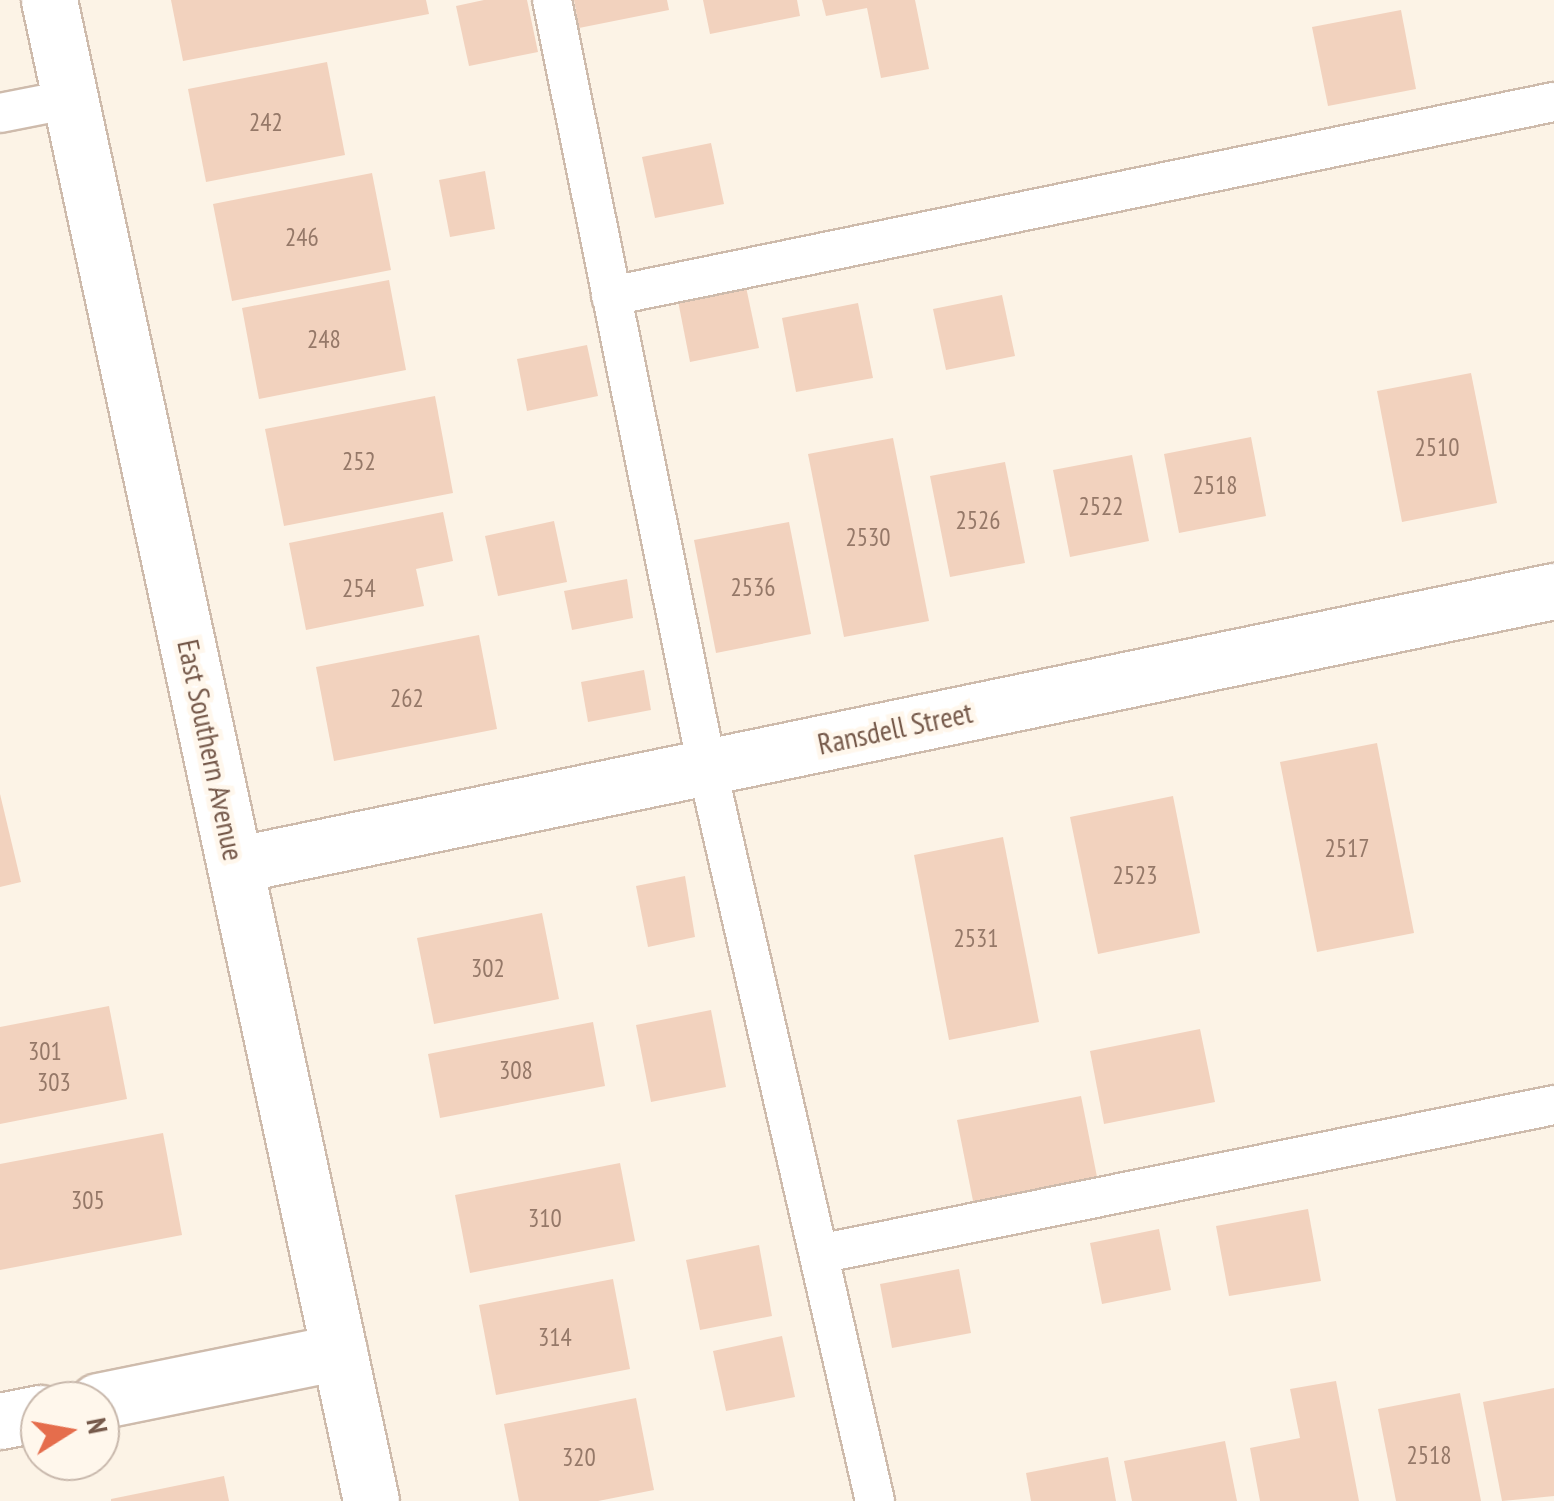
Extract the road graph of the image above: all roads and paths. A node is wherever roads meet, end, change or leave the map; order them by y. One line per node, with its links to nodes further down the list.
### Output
1 (49, 0): 3 (street, East Southern Avenue)
2 (552, 0): 6 (lane)
3 (71, 100): 5 (lane); 9 (street, East Southern Avenue)
4 (1554, 102): 6 (lane)
5 (0, 112)
6 (610, 296): 8 (lane)
7 (1554, 591): 8 (street, Ransdell Street)
8 (706, 767): 9 (street, Ransdell Street); 11 (lane)
9 (235, 866): 12 (street, East Southern Avenue)
10 (1554, 1105): 11 (lane)
11 (819, 1254): 15 (lane)
12 (339, 1352): 13 (street); 14 (street, East Southern Avenue)
13 (120, 1397)
14 (371, 1501)
15 (875, 1501)

